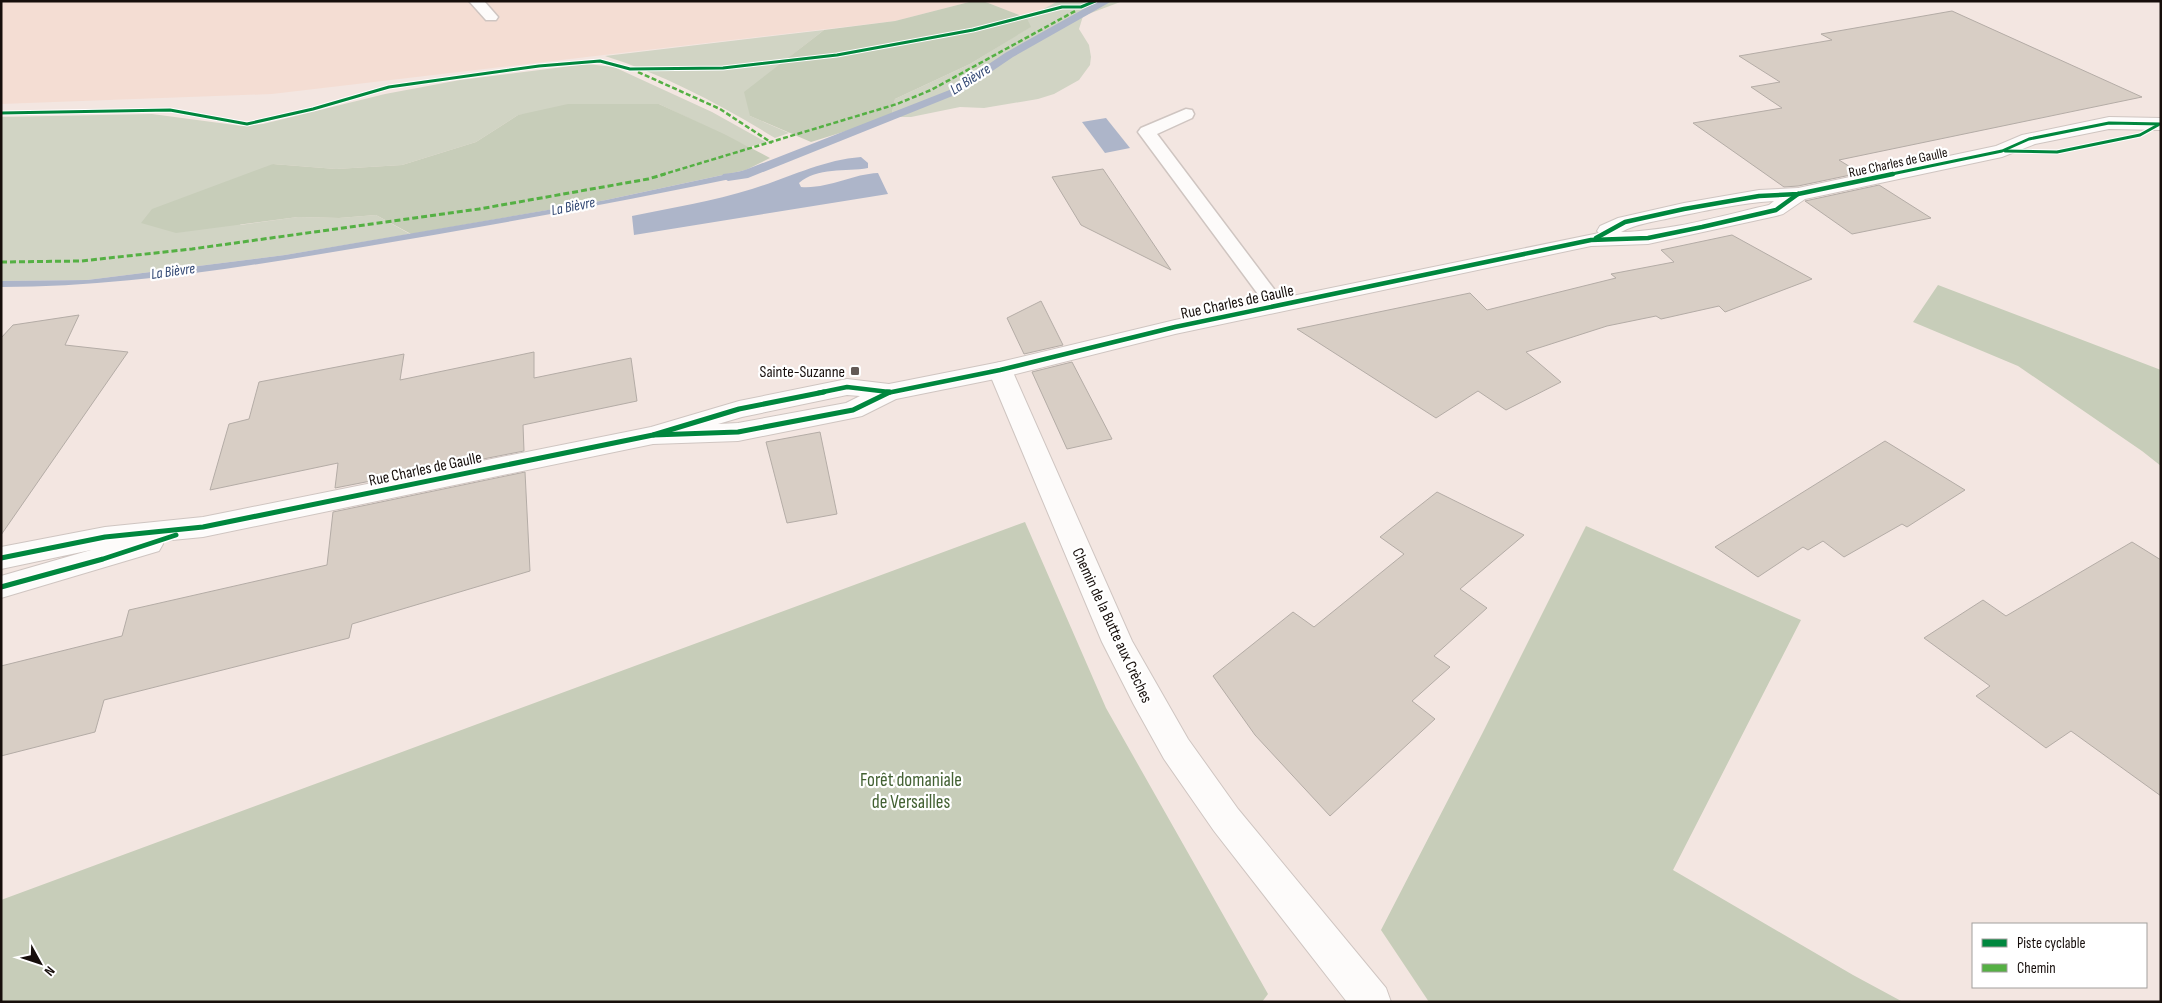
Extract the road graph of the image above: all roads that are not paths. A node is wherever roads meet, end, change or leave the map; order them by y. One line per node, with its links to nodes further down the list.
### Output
1 (476, 1): 2 (lane)
2 (491, 17)
3 (1186, 114): 5 (lane)
4 (2161, 124): 5 (main road, Rue Charles de Gaulle)
5 (1276, 305): 6 (main road, Rue Charles de Gaulle)
6 (1000, 370): 7 (main road, Rue Charles de Gaulle); 10 (main road, Chemin de la Butte aux Crèches)
7 (203, 527): 8 (main road, Rue Charles de Gaulle); 9 (main road, Rue Charles de Gaulle)
8 (1, 558)
9 (1, 587)
10 (1372, 1002)

